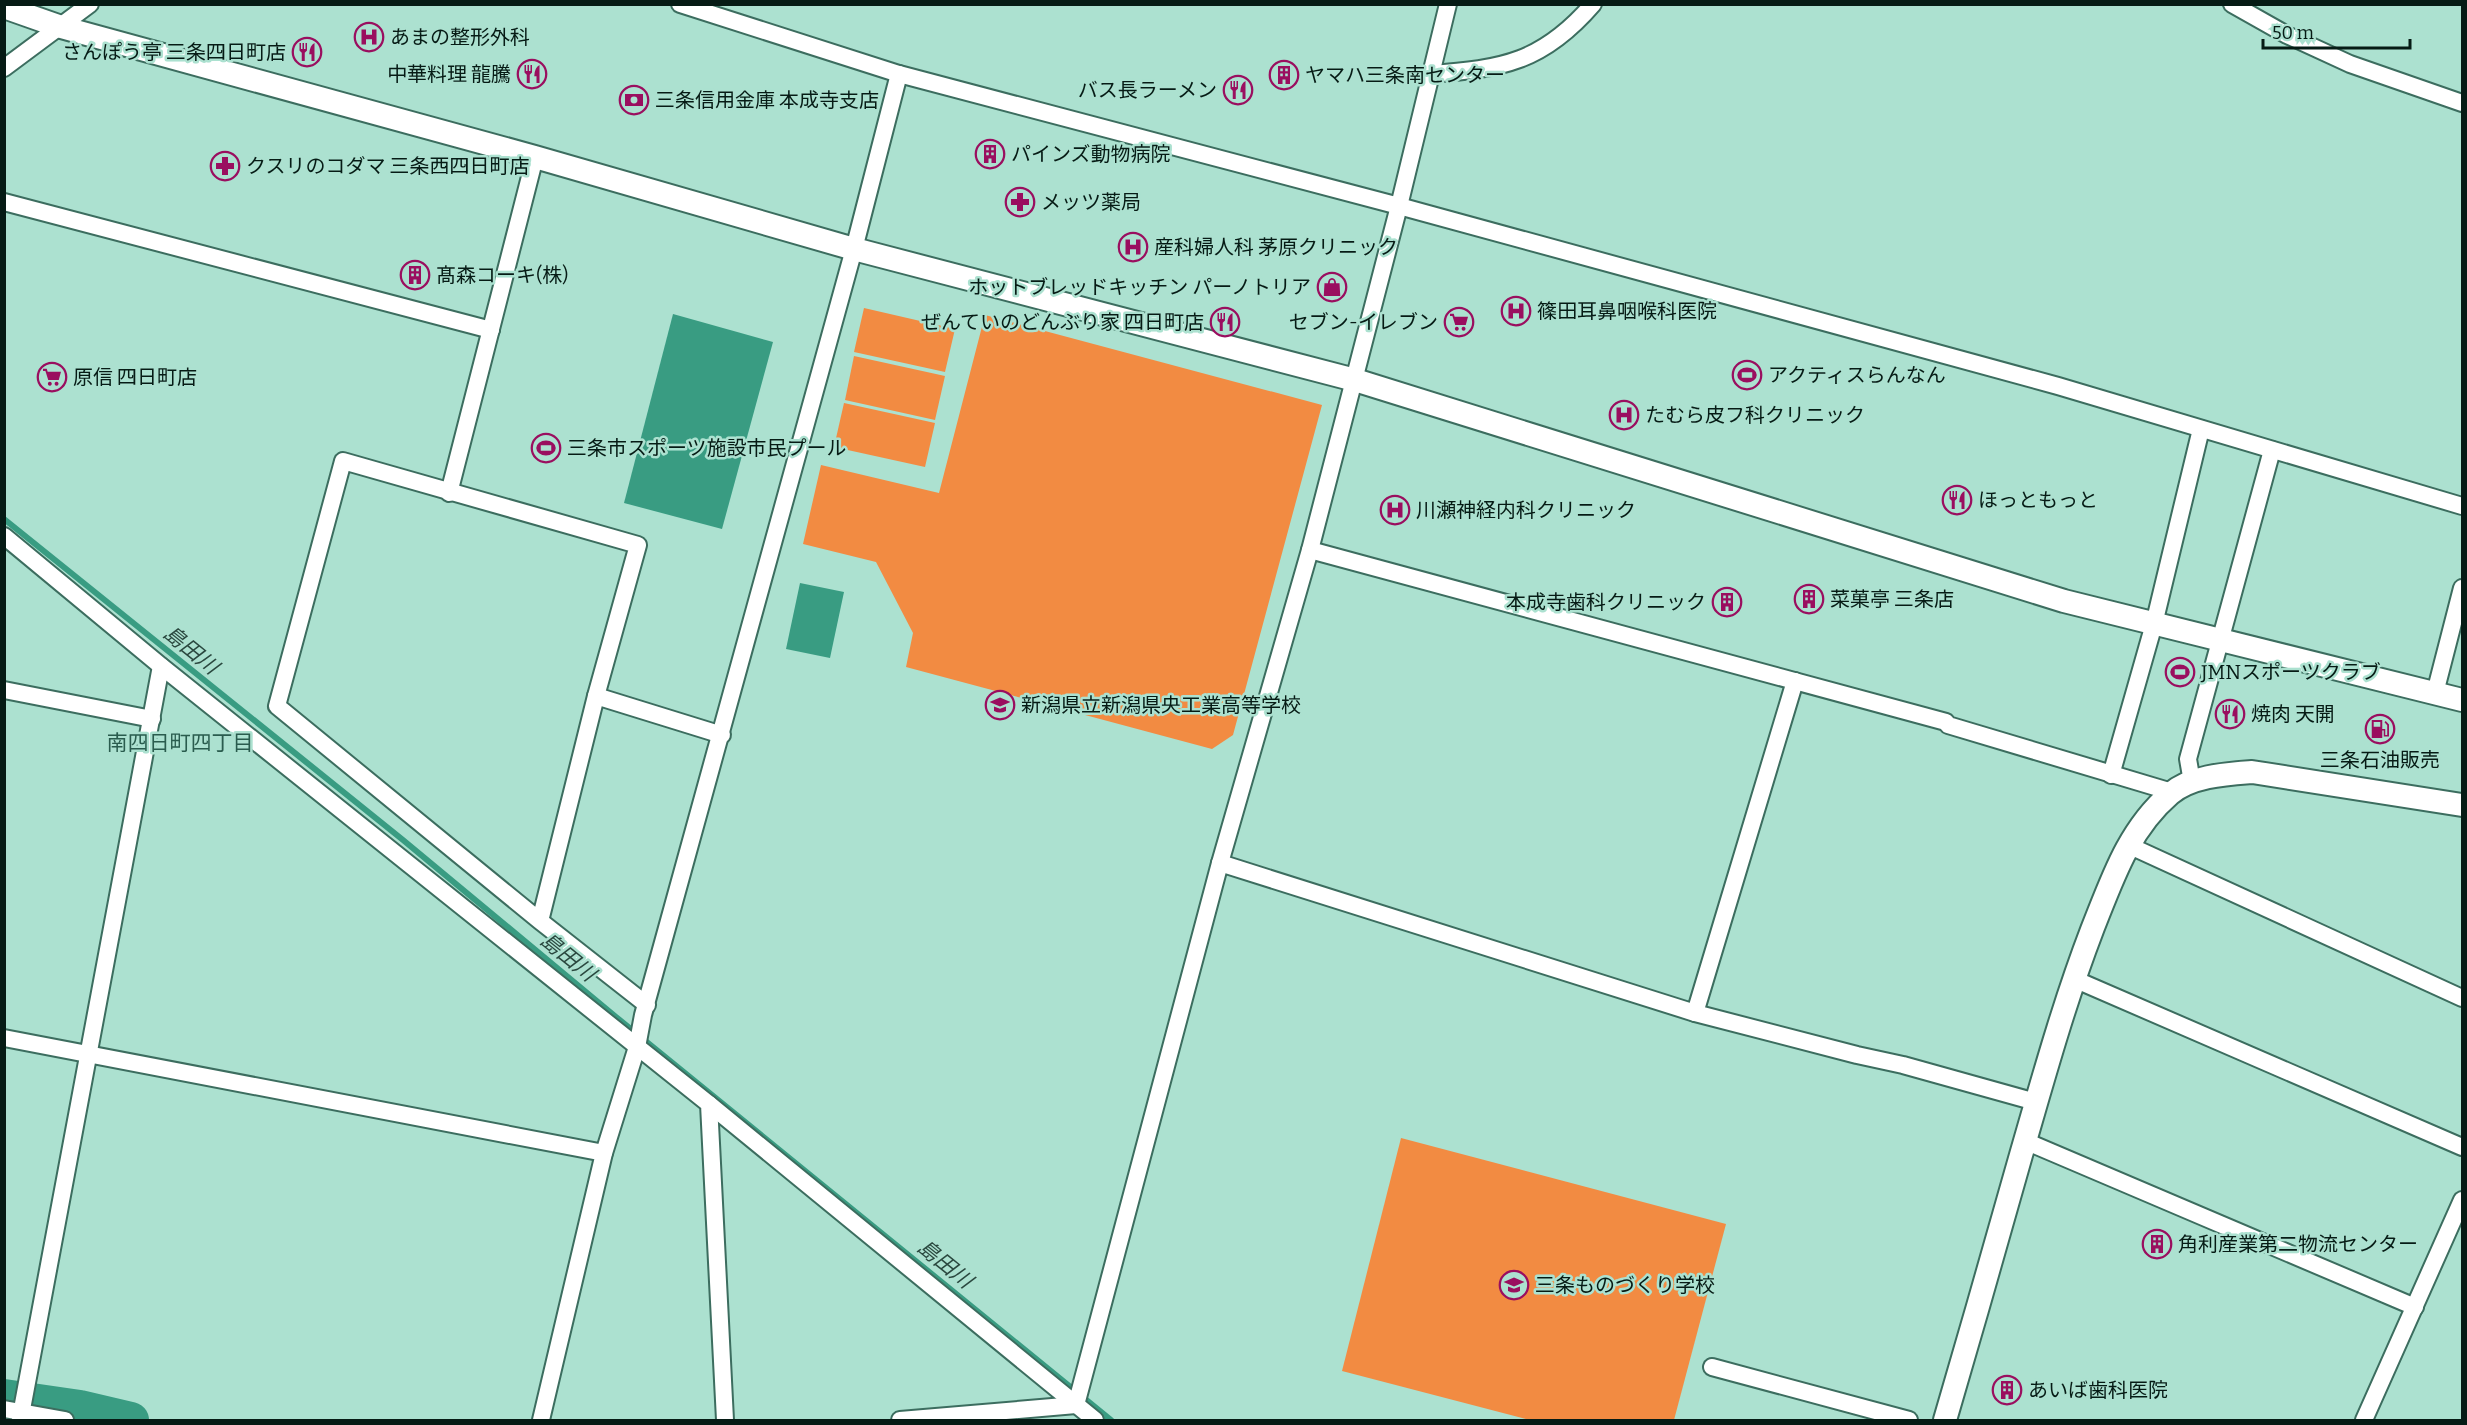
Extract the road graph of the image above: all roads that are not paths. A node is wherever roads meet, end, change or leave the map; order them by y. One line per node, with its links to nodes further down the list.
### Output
1 (90, 4): 7 (street)
2 (680, 4): 9 (street)
3 (1448, 4): 10 (street)
4 (1593, 4): 10 (street)
5 (2232, 4): 11 (street)
6 (4, 7): 7 (street)
7 (61, 27): 8 (street); 12 (street)
8 (4, 68)
9 (899, 74): 14 (street); 15 (street)
10 (1429, 74): 14 (street)
11 (2463, 103)
12 (535, 158): 15 (street); 16 (street)
13 (4, 202): 16 (street)
14 (1399, 206): 17 (street); 18 (street)
15 (855, 249): 17 (street); 34 (street)
16 (491, 330): 20 (street)
17 (1355, 380): 23 (street); 25 (street)
18 (2201, 429): 19 (street); 25 (street)
19 (2272, 450): 21 (street); 26 (street)
20 (449, 493): 31 (street); 40 (street)
21 (2463, 506)
22 (4, 537): 27 (street)
23 (1310, 550): 28 (street); 39 (street)
24 (2463, 588): 30 (street)
25 (2154, 624): 26 (street); 35 (street)
26 (2220, 640): 30 (street); 36 (street)
27 (160, 666): 33 (street); 46 (street)
28 (1796, 681): 35 (street); 44 (street)
29 (4, 690): 33 (street)
30 (2435, 693): 32 (street)
31 (596, 696): 34 (street); 40 (street)
32 (2463, 700)
33 (152, 719): 47 (street)
34 (722, 735): 43 (street)
35 (2111, 775): 36 (street)
36 (2182, 787): 37 (street); 38 (street)
37 (2463, 805)
38 (2128, 845): 41 (street); 42 (street)
39 (1220, 863): 44 (street); 56 (street)
40 (540, 921): 43 (street)
41 (2073, 979): 48 (street); 51 (street)
42 (2463, 998)
43 (647, 1005): 46 (street)
44 (1695, 1014): 48 (street)
45 (4, 1038): 47 (street)
46 (637, 1047): 49 (street); 52 (street)
47 (89, 1054): 52 (street); 58 (street)
48 (2036, 1102): 50 (street)
49 (709, 1104): 56 (street); 61 (street)
50 (2025, 1141): 54 (street); 65 (street)
51 (2463, 1147)
52 (604, 1153): 60 (street)
53 (2463, 1200): 54 (street)
54 (2415, 1307): 66 (street)
55 (1712, 1367): 64 (street)
56 (1076, 1405): 62 (street); 63 (street)
57 (4, 1409): 58 (street)
58 (21, 1416): 59 (street)
59 (65, 1420)
60 (541, 1420)
61 (725, 1420)
62 (900, 1420)
63 (1095, 1420)
64 (1909, 1420)
65 (1945, 1420)
66 (2364, 1420)

